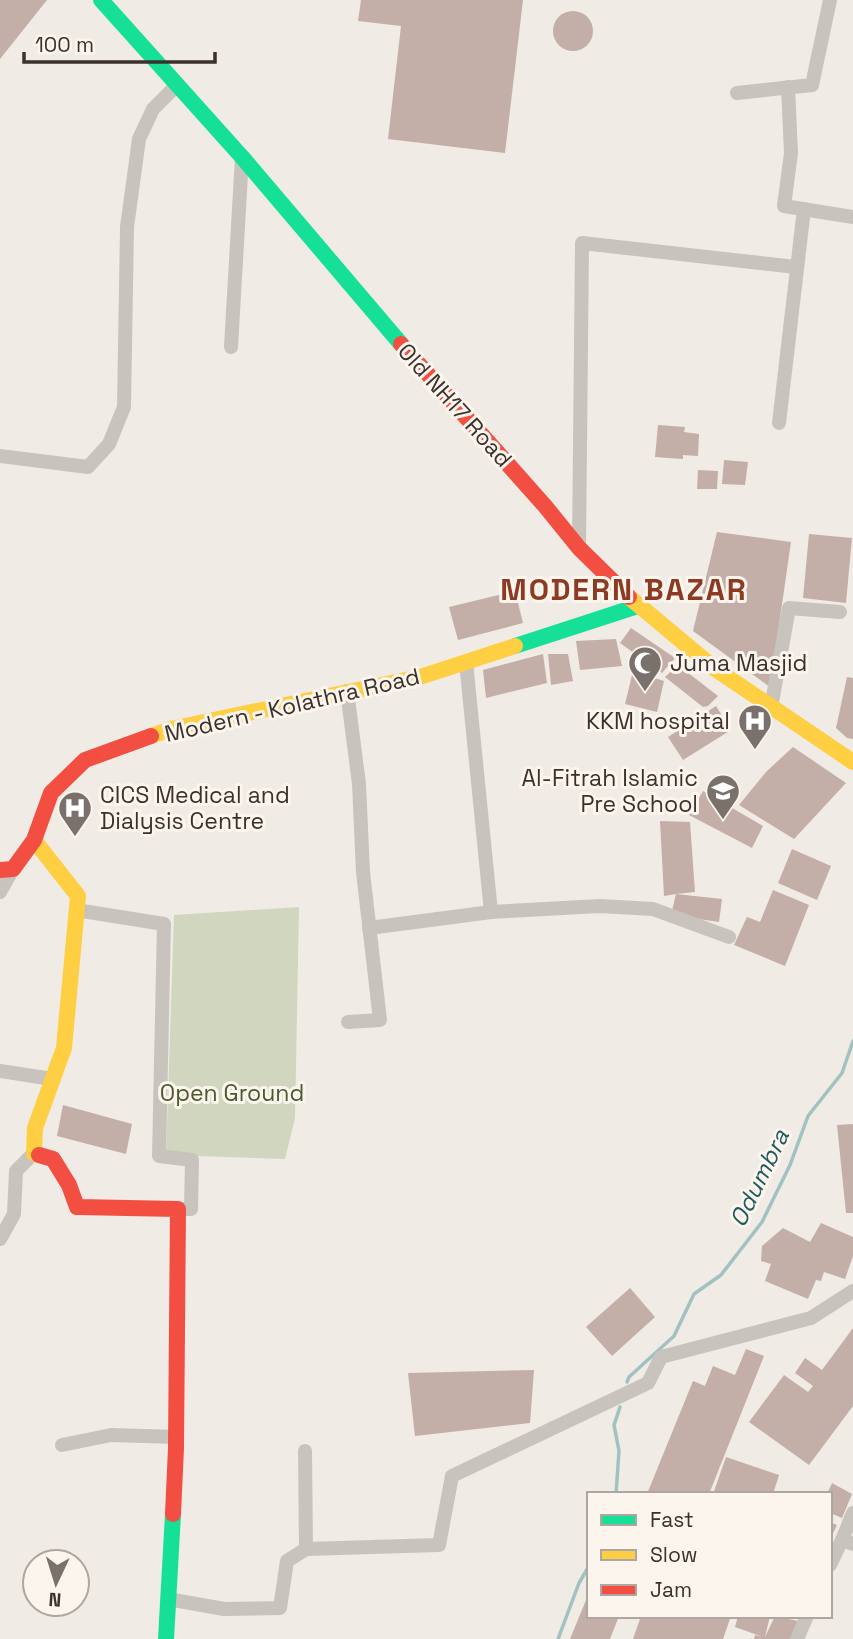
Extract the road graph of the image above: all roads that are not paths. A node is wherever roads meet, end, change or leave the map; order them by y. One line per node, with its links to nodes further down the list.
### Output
1 (101, 0): 3 (main road, Old NH17 Road)
2 (830, 0): 4 (street)
3 (177, 85): 6 (main road, Old NH17 Road); 12 (street)
4 (788, 88): 5 (street); 7 (street)
5 (737, 93)
6 (242, 157): 10 (street); 13 (main road, Old NH17 Road)
7 (804, 209): 8 (street); 9 (street)
8 (853, 217)
9 (796, 267): 11 (street); 13 (street)
10 (231, 347)
11 (779, 423)
12 (0, 456)
13 (579, 548): 14 (main road, Old NH17 Road)
14 (638, 606): 16 (main road, Modern - Kolathra Road); 18 (main road, Old NH17 Road)
15 (840, 612): 18 (street)
16 (466, 662): 17 (main road, Modern - Kolathra Road); 24 (street)
17 (347, 691): 20 (main road, Modern - Kolathra Road); 25 (street)
18 (771, 708): 19 (main road, Old NH17 Road)
19 (853, 762)
20 (34, 840): 21 (main road, Modern - Kolathra Road); 23 (main road)
21 (6, 870): 22 (street)
22 (0, 892)
23 (76, 910): 29 (main road); 33 (street)
24 (491, 912): 25 (street); 26 (street)
25 (369, 928): 27 (street)
26 (729, 937)
27 (348, 1022)
28 (0, 1071): 29 (street)
29 (52, 1079): 30 (main road)
30 (34, 1153): 31 (street); 33 (main road)
31 (16, 1171): 32 (street); 34 (street)
32 (0, 1175)
33 (178, 1209): 36 (main road)
34 (0, 1239)
35 (853, 1291): 41 (street)
36 (177, 1437): 37 (street); 43 (main road)
37 (62, 1445)
38 (306, 1451): 41 (street)
39 (853, 1513): 40 (street)
40 (847, 1542): 42 (street)
41 (306, 1549): 43 (street)
42 (832, 1562)
43 (168, 1599): 45 (main road)
44 (806, 1618): 46 (street)
45 (166, 1639)
46 (797, 1639)

